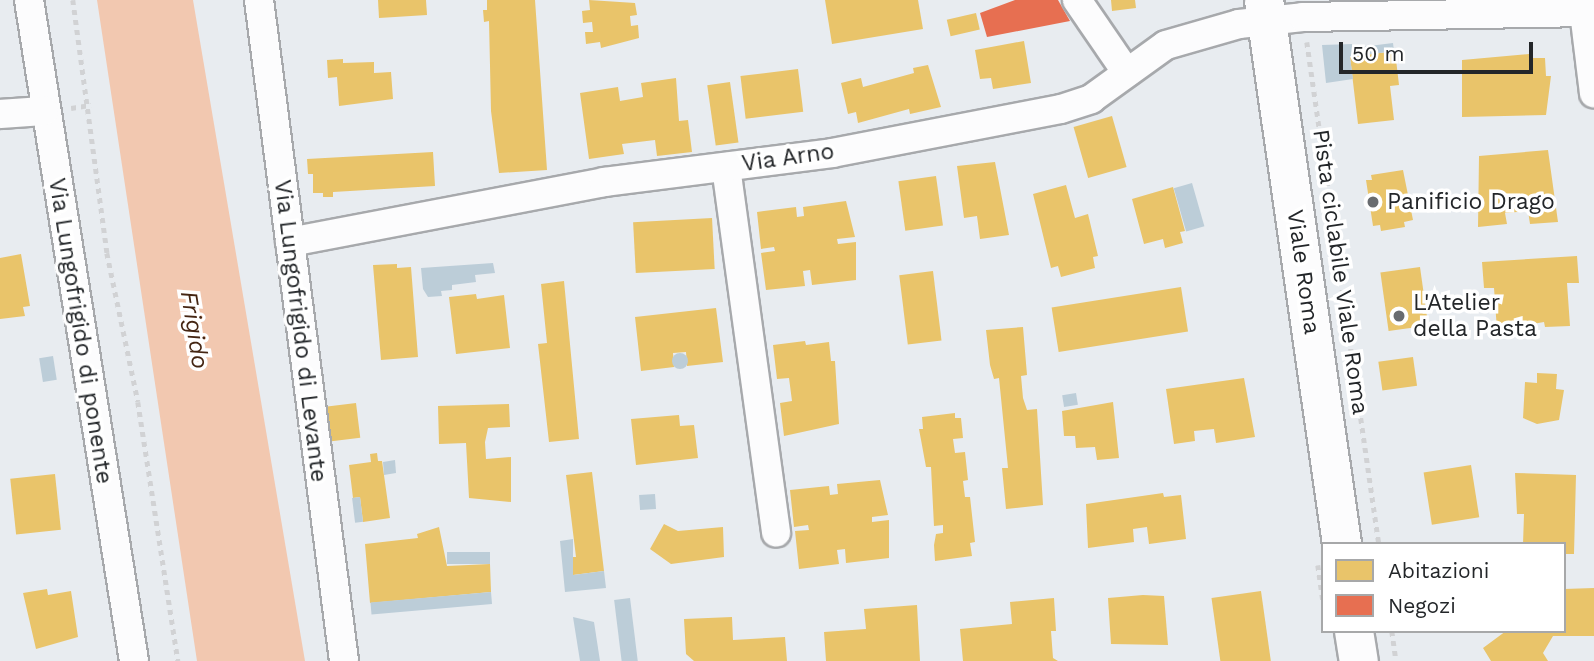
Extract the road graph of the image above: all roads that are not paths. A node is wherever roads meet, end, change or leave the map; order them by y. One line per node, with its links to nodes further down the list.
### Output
1 (29, 0): 8 (street, Via Lungofrigido di ponente)
2 (259, 0): 11 (street, Via Lungofrigido di Levante)
3 (1077, 0): 6 (street)
4 (1278, 12): 5 (street, Via Arno); 6 (street, Via Arno); 13 (main road, Viale Roma)
5 (1589, 12): 7 (street)
6 (1127, 73): 10 (street, Via Arno)
7 (1594, 93)
8 (44, 111): 9 (street); 15 (street, Via Lungofrigido di ponente)
9 (0, 114)
10 (726, 167): 11 (street, Via Arno); 12 (street)
11 (290, 242): 16 (street, Via Lungofrigido di Levante)
12 (776, 533)
13 (1342, 542)
14 (1354, 633): 17 (main road)
15 (134, 661)
16 (344, 661)
17 (1359, 661)

